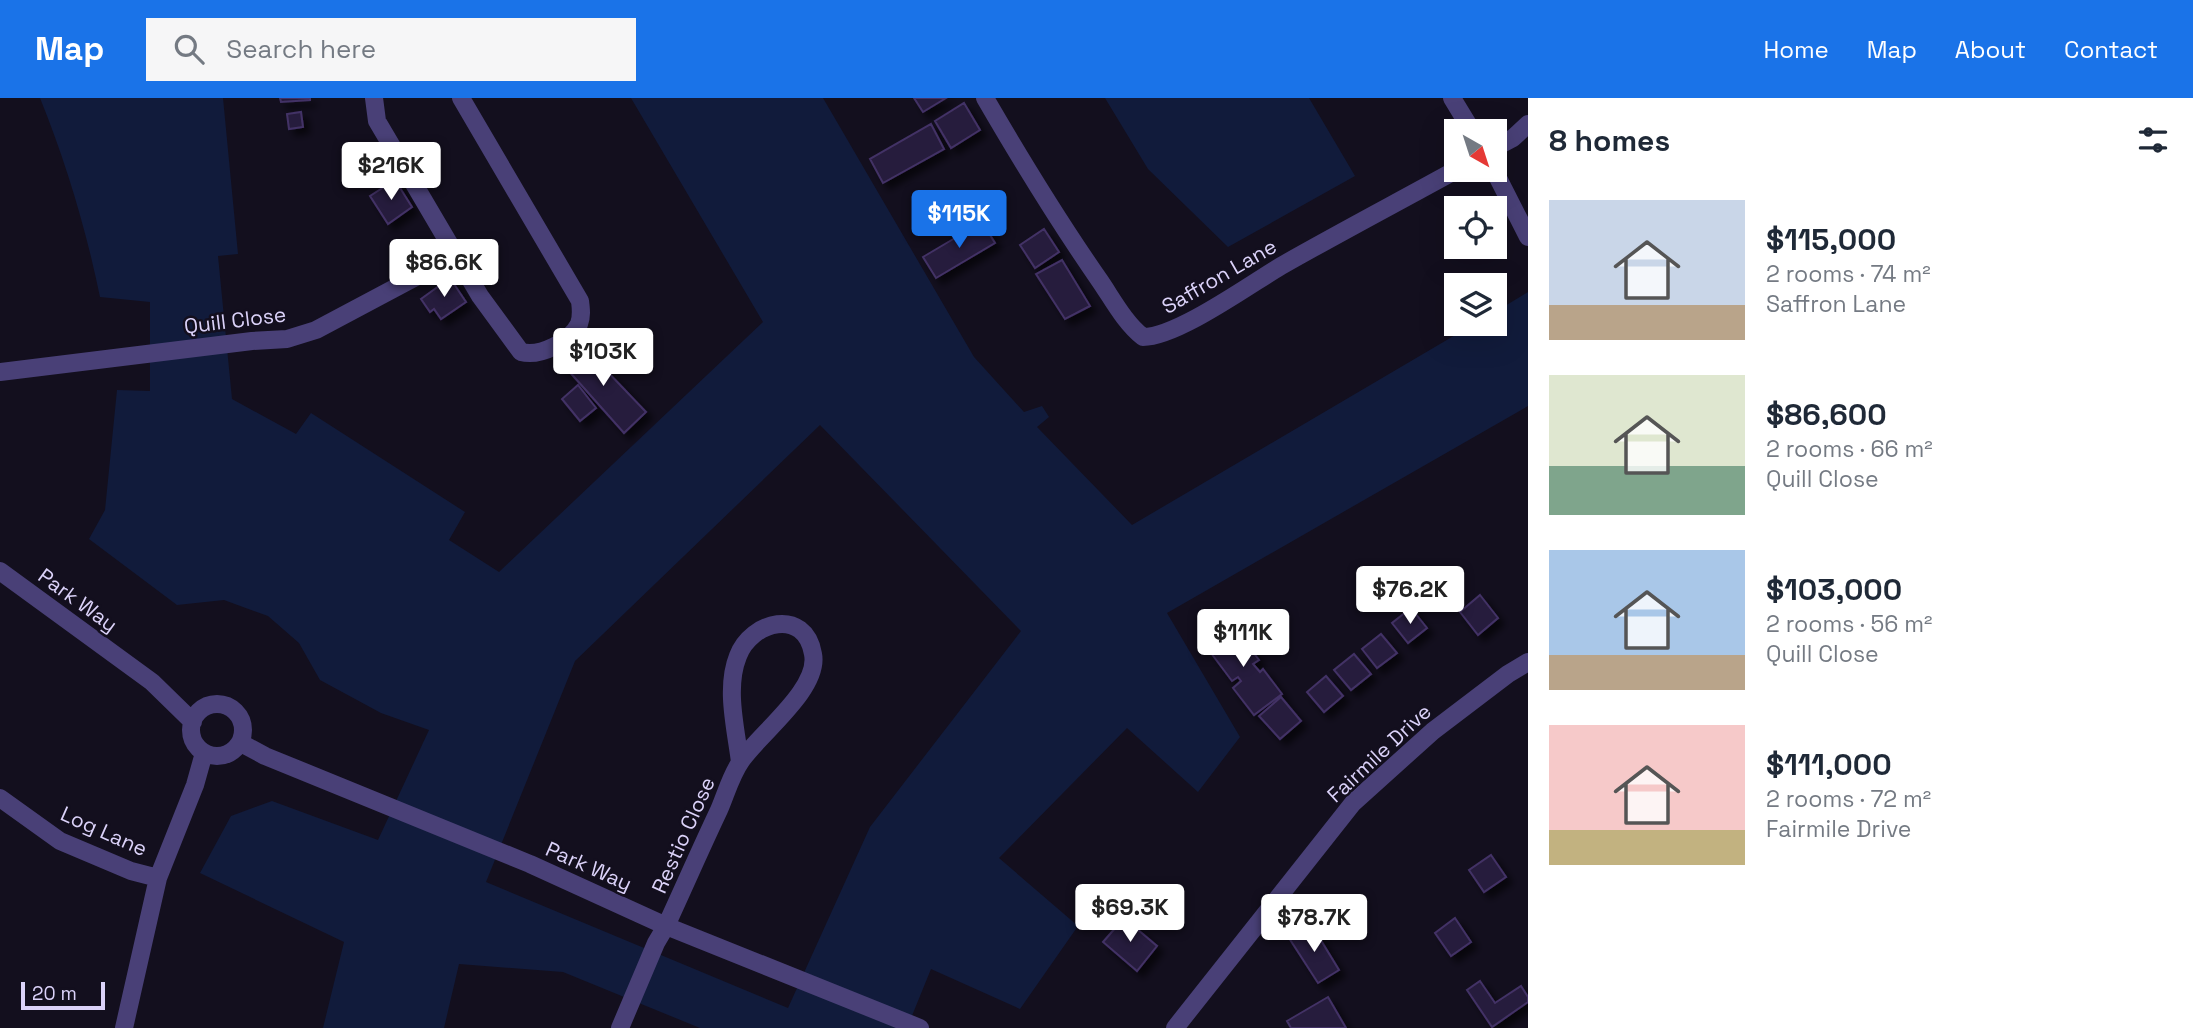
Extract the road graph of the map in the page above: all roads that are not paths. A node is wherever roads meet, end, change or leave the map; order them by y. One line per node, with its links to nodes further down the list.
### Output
1 (374, 98): 11 (street)
2 (461, 98): 11 (street)
3 (985, 98): 8 (street, Saffron Lane)
4 (1452, 98): 5 (street)
5 (1465, 119)
6 (1528, 124): 7 (street)
7 (1507, 141)
8 (1444, 177)
9 (1500, 182): 10 (street)
10 (1528, 237)
11 (457, 255): 12 (street, Quill Close)
12 (0, 372)
13 (0, 572): 15 (street, Park Way)
14 (1528, 662): 25 (street, Fairmile Drive)
15 (193, 722): 16 (street); 17 (street)
16 (241, 743): 17 (street); 21 (street, Park Way)
17 (204, 753): 20 (street)
18 (740, 762): 18 (street, Restio Close); 21 (street, Restio Close)
19 (0, 798): 20 (street, Log Lane)
20 (158, 878): 22 (street)
21 (666, 926): 23 (street, Restio Close); 24 (street, Park Way)
22 (124, 1028)
23 (620, 1028)
24 (920, 1028)
25 (1175, 1028)

